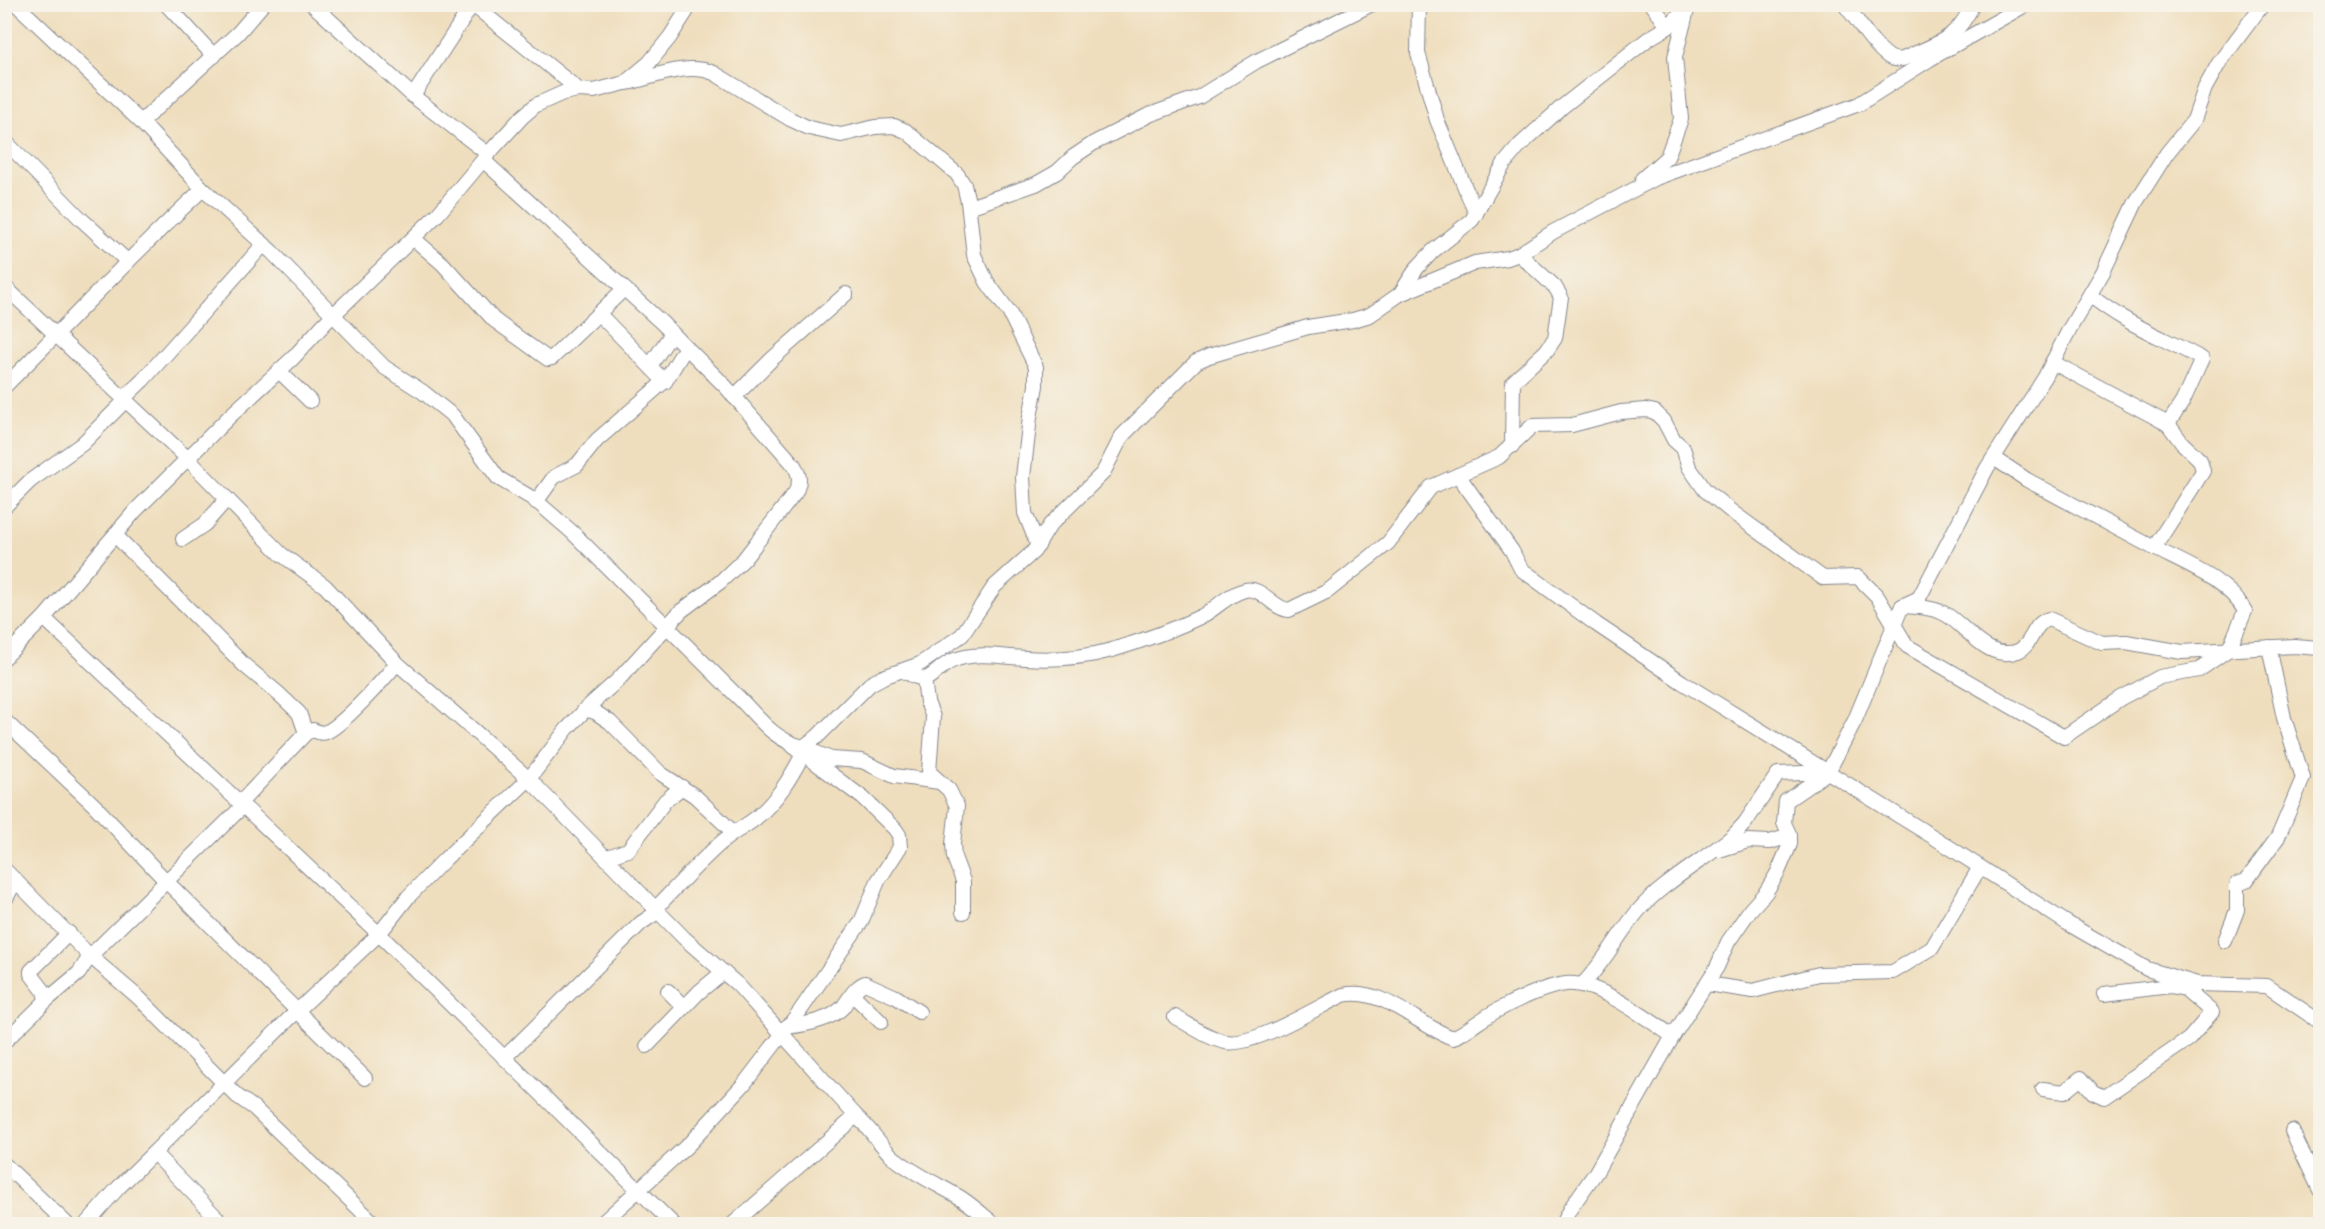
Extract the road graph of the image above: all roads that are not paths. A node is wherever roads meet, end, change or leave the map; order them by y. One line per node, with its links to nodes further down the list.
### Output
1 (15, 4): 20 (street)
2 (166, 4): 16 (street)
3 (263, 4): 16 (street)
4 (312, 4): 19 (street)
5 (691, 4): 17 (street)
6 (1372, 4): 25 (street)
7 (1419, 4): 26 (street)
8 (1652, 4): 15 (street)
9 (1844, 4): 10 (street)
10 (1973, 4)
11 (2027, 4): 24 (street)
12 (2263, 4): 35 (street)
13 (472, 5): 18 (street); 19 (street)
14 (1688, 6): 15 (street); 24 (street)
15 (1668, 27): 26 (street)
16 (214, 56): 20 (street)
17 (625, 83): 18 (street); 25 (street)
18 (579, 90): 22 (street)
19 (413, 96): 22 (street)
20 (141, 122): 23 (street)
21 (4, 140): 30 (street)
22 (485, 157): 27 (street); 32 (street)
23 (203, 189): 28 (street); 30 (street)
24 (1629, 191): 29 (street)
25 (969, 207): 59 (street)
26 (1476, 214): 34 (street)
27 (413, 238): 36 (street); 37 (street)
28 (264, 244): 36 (street); 47 (street)
29 (1519, 254): 34 (street); 50 (street)
30 (127, 261): 39 (street)
31 (4, 286): 39 (street)
32 (624, 289): 37 (street); 38 (street)
33 (846, 294): 46 (street)
34 (1400, 294): 59 (street)
35 (2090, 295): 41 (street); 49 (street)
36 (335, 314): 43 (street); 55 (street)
37 (599, 314): 42 (street)
38 (672, 333): 40 (street); 42 (street)
39 (55, 336): 45 (street); 47 (street)
40 (686, 347): 44 (street); 46 (street)
41 (2052, 362): 49 (street); 51 (street)
42 (650, 366): 44 (street)
43 (279, 371): 48 (street); 52 (street)
44 (664, 382): 55 (street)
45 (4, 387)
46 (734, 397): 64 (street)
47 (124, 400): 52 (street); 56 (street)
48 (310, 401)
49 (2168, 424): 60 (street)
50 (1512, 446): 53 (street); 63 (street)
51 (1994, 458): 60 (street); 61 (street)
52 (188, 459): 54 (street); 57 (street)
53 (1458, 475): 71 (street); 76 (street)
54 (227, 499): 58 (street); 69 (street)
55 (536, 502): 64 (street)
56 (4, 507)
57 (115, 535): 62 (street); 74 (street)
58 (183, 539)
59 (1038, 546): 70 (street)
60 (2154, 548): 67 (street)
61 (1902, 606): 63 (street); 67 (street)
62 (44, 618): 68 (street); 80 (street)
63 (1896, 624): 67 (street); 76 (street)
64 (667, 627): 72 (street); 75 (street)
65 (2317, 646): 66 (street)
66 (2269, 648): 67 (street); 94 (street)
67 (2229, 650)
68 (4, 658)
69 (397, 663): 74 (street); 77 (street)
70 (903, 671): 71 (street); 75 (street)
71 (924, 679): 78 (street)
72 (585, 709): 77 (street); 79 (street)
73 (4, 720): 88 (street)
74 (306, 733): 80 (street)
75 (799, 749): 78 (street); 81 (street); 109 (street)
76 (1828, 772): 82 (street); 83 (street); 85 (street)
77 (529, 779): 84 (street); 93 (street)
78 (940, 782): 91 (street)
79 (682, 787): 81 (street); 84 (street)
80 (242, 805): 88 (street); 93 (street)
81 (733, 832): 90 (street)
82 (1790, 836): 83 (street); 97 (street)
83 (1714, 851): 98 (street)
84 (607, 857): 90 (street)
85 (1980, 867): 97 (street); 108 (street)
86 (4, 869): 87 (street)
87 (16, 880): 89 (street); 92 (street)
88 (166, 881): 95 (street); 104 (street)
89 (4, 902)
90 (657, 909): 96 (street); 113 (street)
91 (963, 912)
92 (69, 933): 95 (street); 102 (street)
93 (379, 934): 104 (street); 113 (street)
94 (2225, 941)
95 (90, 956): 102 (street); 115 (street)
96 (723, 972): 103 (street); 109 (street)
97 (1707, 984): 110 (street)
98 (1582, 985): 106 (street); 110 (street)
99 (668, 991): 103 (street)
100 (852, 994): 105 (street); 107 (street); 109 (street)
101 (2104, 994): 116 (street)
102 (46, 1000): 111 (street)
103 (684, 1007): 112 (street)
104 (297, 1011): 114 (street); 115 (street)
105 (920, 1012)
106 (1175, 1017)
107 (881, 1022)
108 (2320, 1022)
109 (784, 1031): 117 (street); 121 (street)
110 (1673, 1036): 131 (street)
111 (4, 1042)
112 (647, 1046)
113 (504, 1058): 121 (street)
114 (365, 1078)
115 (226, 1083): 119 (street); 126 (street)
116 (2043, 1089)
117 (856, 1116): 129 (street); 130 (street)
118 (2292, 1131): 122 (street)
119 (154, 1153): 124 (street); 125 (street)
120 (4, 1164): 123 (street)
121 (638, 1190): 127 (street); 128 (street)
122 (2320, 1190)
123 (67, 1224)
124 (86, 1224)
125 (223, 1224)
126 (375, 1224)
127 (601, 1224)
128 (673, 1224)
129 (733, 1224)
130 (994, 1224)
131 (1562, 1224)

